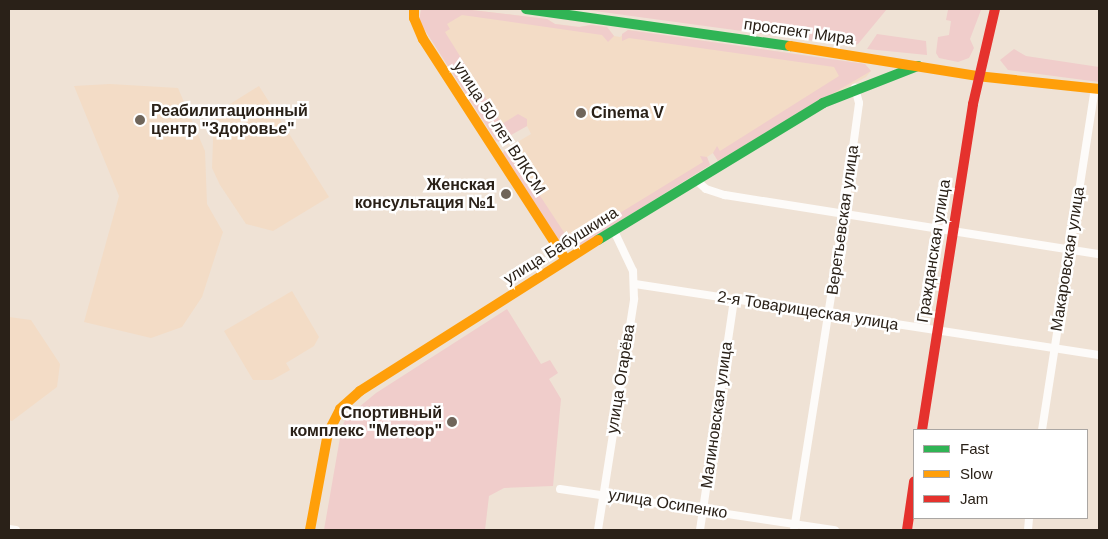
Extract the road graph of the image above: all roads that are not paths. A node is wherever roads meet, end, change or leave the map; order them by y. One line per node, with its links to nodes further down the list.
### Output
1 (414, 9): 16 (street, улица 50 лет ВЛКСМ)
2 (526, 9): 4 (street, проспект Мира)
3 (994, 9): 6 (street, Гражданская улица)
4 (871, 57): 5 (street, проспект Мира); 7 (street)
5 (918, 66): 6 (street, проспект Мира); 7 (street, улица Бабушкина)
6 (978, 76): 9 (street, проспект Мира); 12 (street, Гражданская улица)
7 (868, 83): 8 (street, улица Бабушкина)
8 (855, 88): 10 (street, улица Бабушкина); 11 (street, Веретьевская улица)
9 (1097, 89): 14 (street, Макаровская улица)
10 (696, 180): 11 (street); 13 (street, улица Бабушкина)
11 (844, 213): 12 (street); 19 (street, Веретьевская улица)
12 (952, 230): 14 (street); 20 (street, Гражданская улица)
13 (614, 231): 16 (street, улица Бабушкина); 17 (street, улица Огарёва)
14 (1070, 249): 15 (street); 21 (street, Макаровская улица)
15 (1099, 254)
16 (566, 260): 32 (street, улица Бабушкина)
17 (635, 284): 18 (street, 2-я Товарищеская улица); 27 (street, улица Огарёва)
18 (734, 300): 19 (street, 2-я Товарищеская улица); 28 (street, Малиновская улица)
19 (830, 314): 20 (street, 2-я Товарищеская улица); 29 (street, Веретьевская улица)
20 (937, 331): 21 (street, 2-я Товарищеская улица); 23 (street, Гражданская улица)
21 (1053, 348): 22 (street, 2-я Товарищеская улица); 24 (street, Макаровская улица)
22 (1099, 355)
23 (922, 429)
24 (1042, 429)
25 (560, 489): 27 (street, улица Осипенко)
26 (913, 489): 36 (street)
27 (602, 494): 28 (street, улица Осипенко); 33 (street, улица Огарёва)
28 (703, 510): 29 (street, улица Осипенко); 34 (street, Малиновская улица)
29 (795, 527): 35 (street, улица Осипенко)
30 (9, 529): 31 (street)
31 (16, 530)
32 (310, 530)
33 (598, 530)
34 (700, 530)
35 (835, 530)
36 (907, 530)

